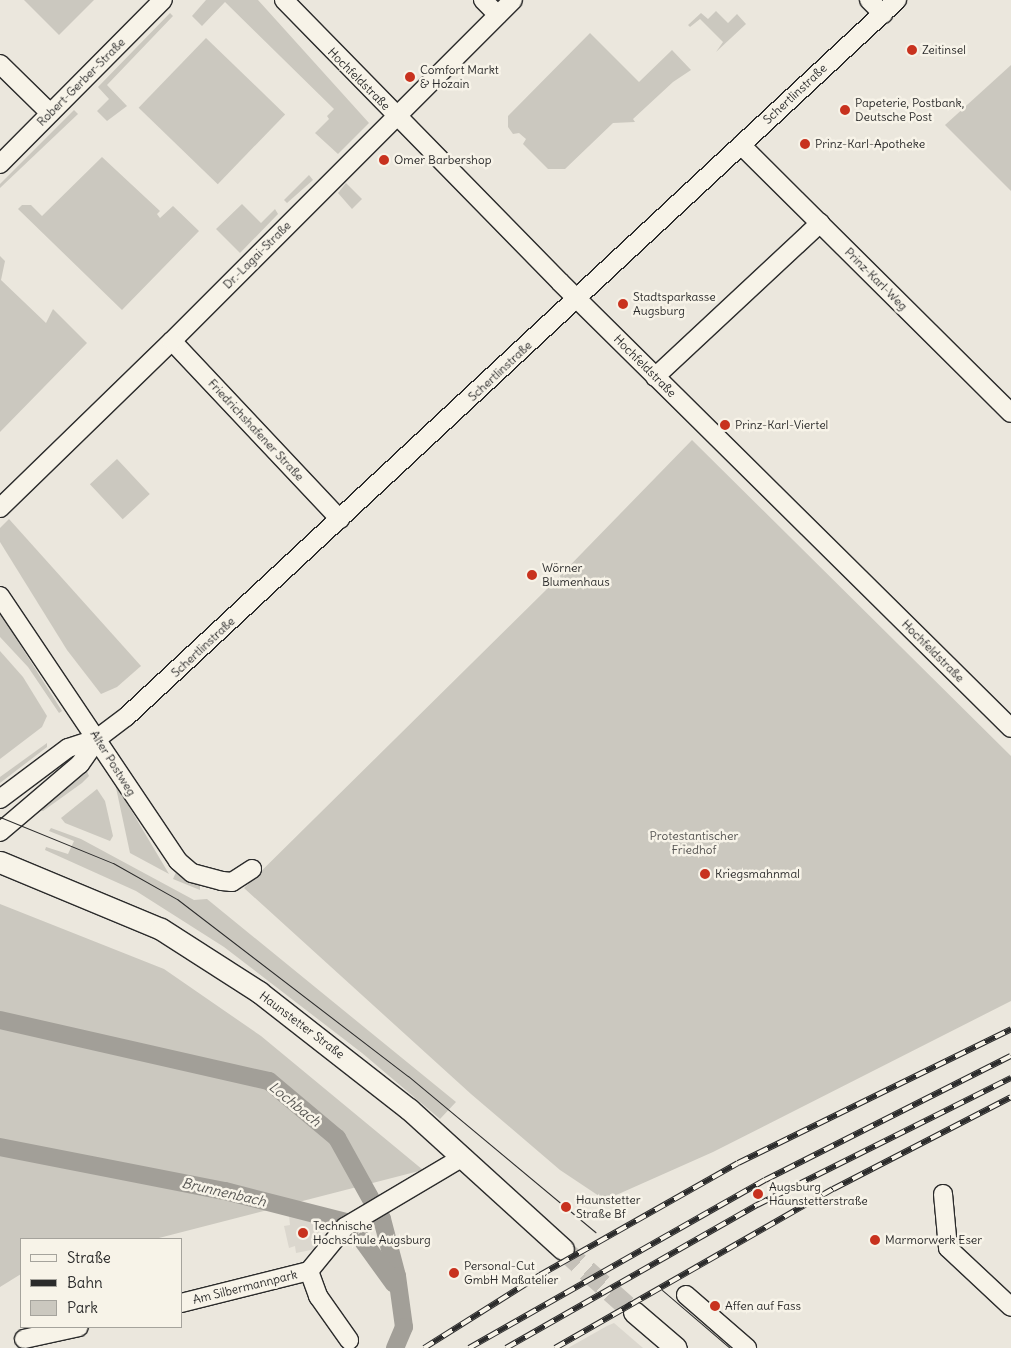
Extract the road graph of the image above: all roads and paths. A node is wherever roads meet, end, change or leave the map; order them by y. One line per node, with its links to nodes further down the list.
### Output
1 (163, 0): 10 (street, Robert-Gerber-Straße)
2 (284, 0): 11 (street, Hochfeldstraße)
3 (483, 0): 8 (street)
4 (513, 0): 8 (street, Dr.-Lagai-Straße)
5 (869, 0): 7 (street)
6 (897, 0): 7 (street, Schertlinstraße)
7 (883, 14): 12 (street, Schertlinstraße)
8 (498, 15): 11 (street, Dr.-Lagai-Straße)
9 (0, 64): 10 (street)
10 (50, 113): 13 (street, Robert-Gerber-Straße)
11 (396, 116): 15 (street, Hochfeldstraße); 16 (street, Dr.-Lagai-Straße)
12 (741, 145): 14 (street, Prinz-Karl-Weg); 15 (street, Schertlinstraße)
13 (0, 164)
14 (820, 223): 17 (street); 18 (street, Prinz-Karl-Weg)
15 (577, 300): 17 (street, Hochfeldstraße); 20 (street, Schertlinstraße)
16 (172, 341): 19 (street, Dr.-Lagai-Straße); 20 (street, Friedrichshafener Straße)
17 (655, 377): 22 (street, Hochfeldstraße)
18 (1011, 413)
19 (0, 508)
20 (340, 519): 23 (street, Schertlinstraße)
21 (0, 596): 23 (street, Alter Postweg)
22 (1011, 728)
23 (98, 738): 24 (street, Schertlinstraße); 25 (street, Schertlinstraße); 27 (street, Alter Postweg)
24 (0, 799)
25 (0, 832)
26 (0, 862): 28 (main road, Haunstetter Straße)
27 (252, 869)
28 (461, 1158): 30 (main road, Haunstetter Straße); 31 (street, Am Silbermannpark)
29 (943, 1194): 34 (street)
30 (564, 1250)
31 (308, 1271): 33 (street, Am Silbermannpark); 38 (street, Am Silbermannpark)
32 (686, 1295): 40 (street)
33 (182, 1303)
34 (1011, 1307)
35 (634, 1312): 39 (main road)
36 (74, 1328): 37 (street)
37 (24, 1339)
38 (349, 1340)
39 (676, 1348)
40 (747, 1348)

